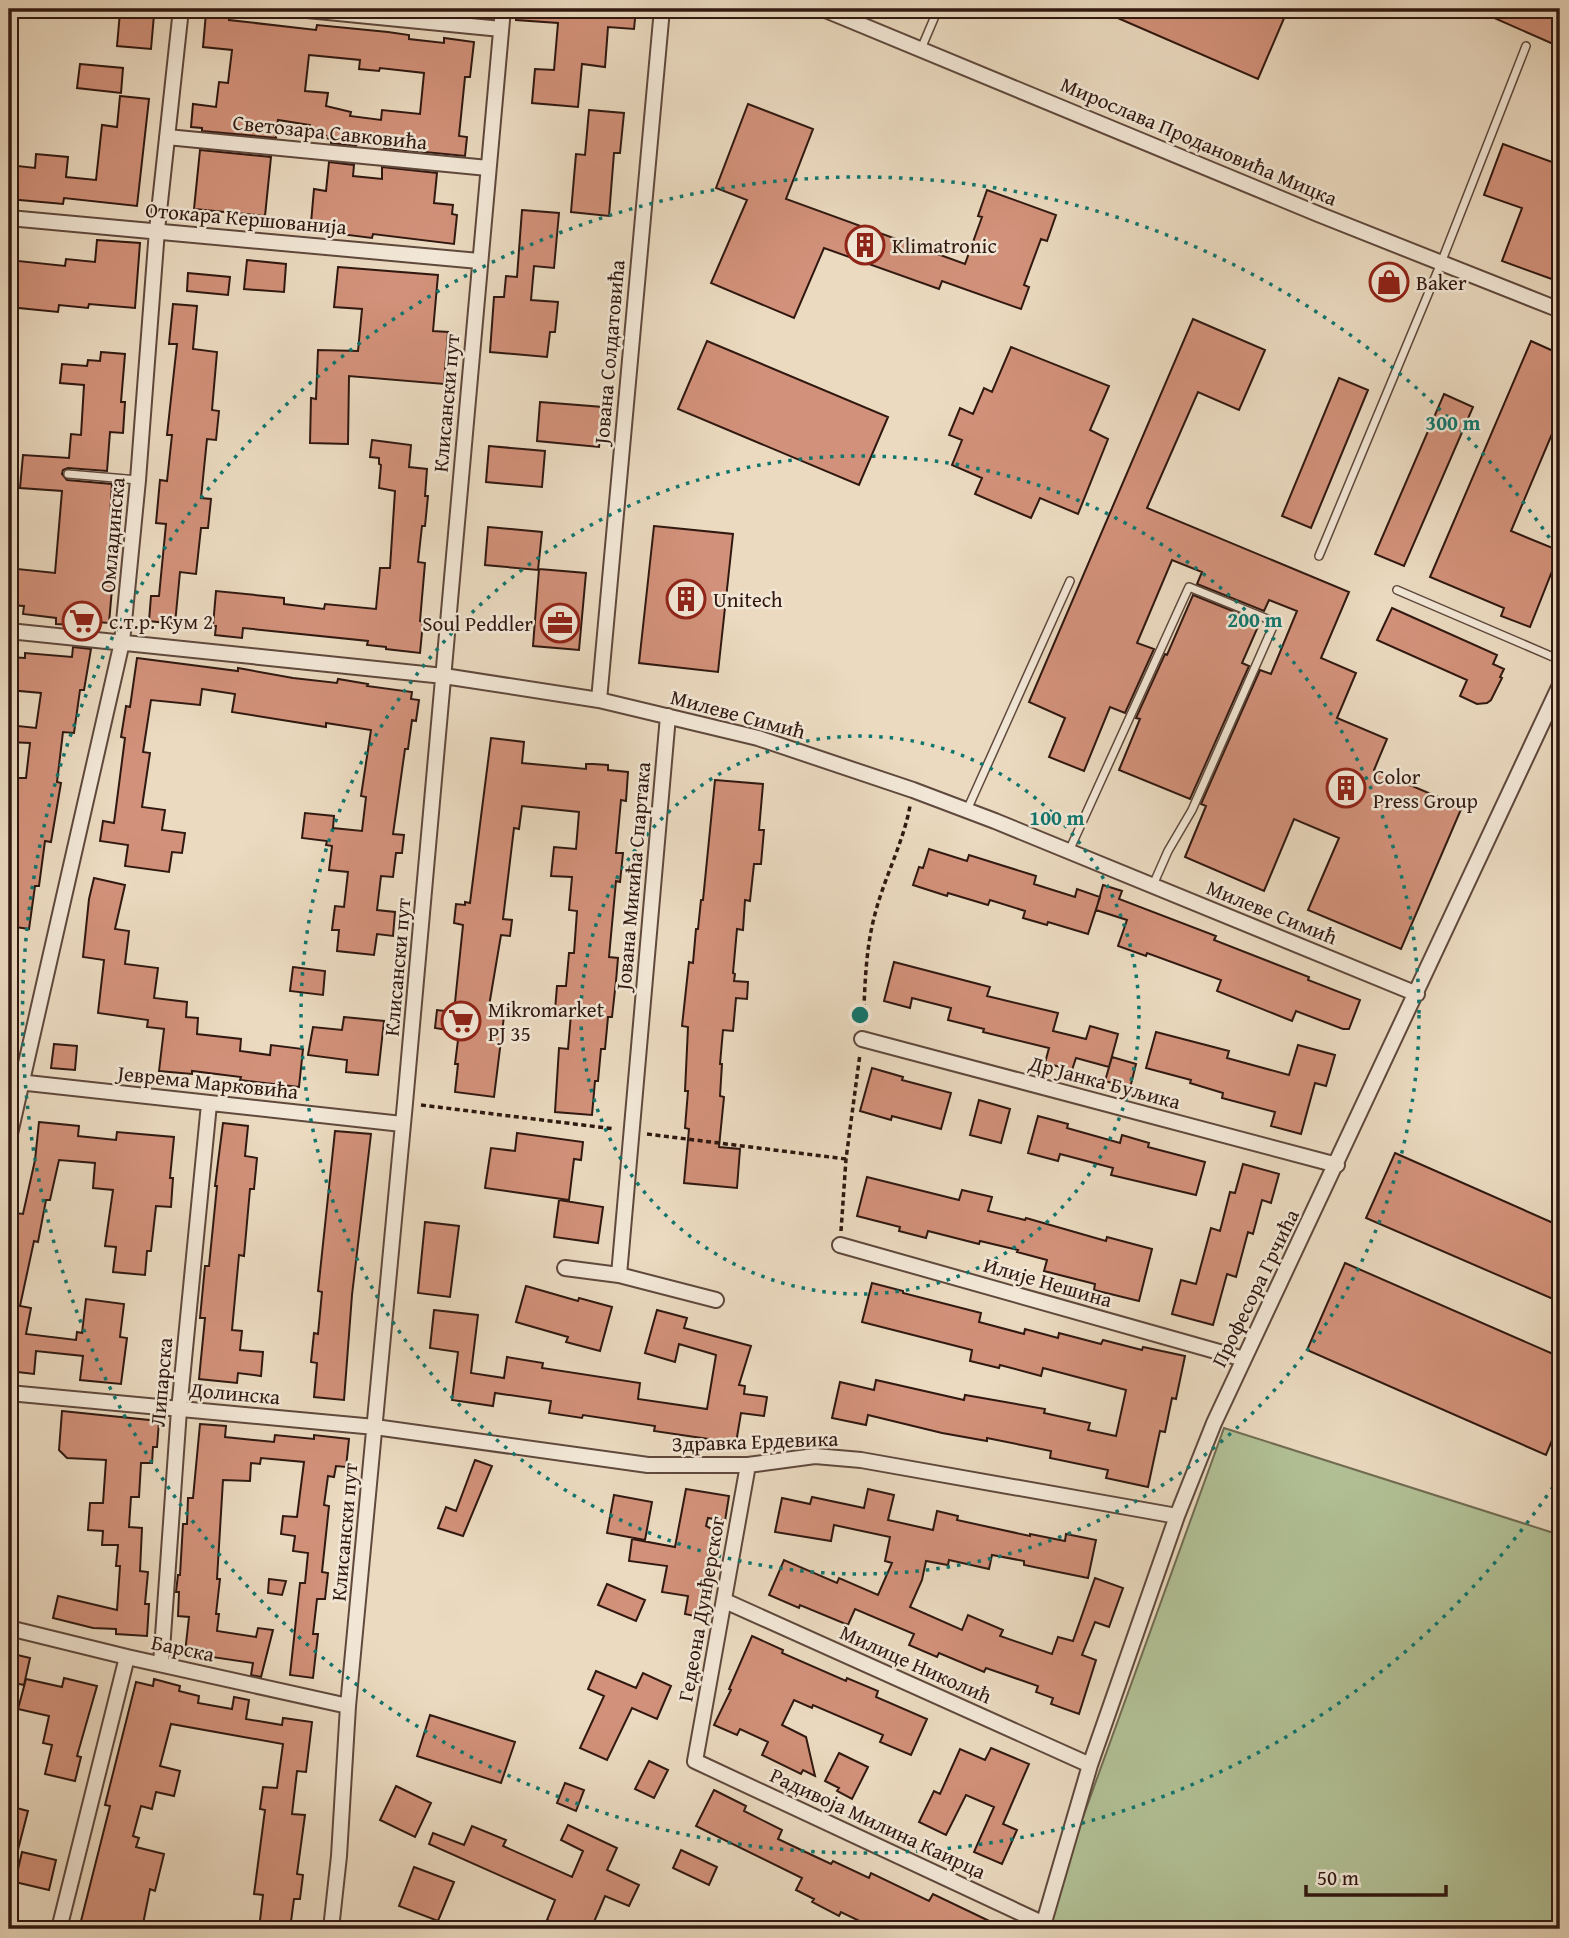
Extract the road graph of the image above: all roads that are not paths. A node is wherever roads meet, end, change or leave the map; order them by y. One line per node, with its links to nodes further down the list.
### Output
1 (181, 9): 10 (street, Омладинска)
2 (298, 9): 7 (street)
3 (503, 9): 7 (street, Клисански пут)
4 (662, 9): 27 (street, Јована Солдатовића)
5 (823, 9): 9 (street, Мирослава Продановића Мицка)
6 (938, 9): 9 (lane)
7 (501, 29): 11 (street, Клисански пут)
8 (1526, 46): 15 (lane)
9 (921, 49): 15 (street, Мирослава Продановића Мицка)
10 (167, 137): 11 (street, Светозара Савковића); 13 (street, Омладинска)
11 (488, 168): 14 (street, Клисански пут)
12 (9, 218): 13 (street, Отокара Кершованија)
13 (157, 230): 14 (street, Отокара Кершованија); 18 (street, Омладинска)
14 (479, 261): 25 (street, Клисански пут)
15 (1441, 263): 16 (street, Мирослава Продановића Мицка); 19 (lane)
16 (1560, 310)
17 (68, 474): 18 (lane)
18 (138, 480): 23 (street, Омладинска)
19 (1319, 556)
20 (1070, 581): 29 (lane)
21 (1397, 590): 24 (lane)
22 (9, 631): 23 (street, Милеве Симић)
23 (122, 642): 25 (street, Милеве Симић); 34 (street, Омладинска)
24 (1560, 660)
25 (444, 677): 27 (street, Милеве Симић); 36 (street, Клисански пут)
26 (1560, 685): 32 (street, Професора Грчића)
27 (599, 699): 28 (street, Милеве Симић)
28 (668, 716): 29 (street, Милеве Симић); 41 (street, Јована Микића Спартака)
29 (967, 810): 30 (street, Милеве Симић)
30 (1069, 852): 31 (street, Милеве Симић); 31 (lane)
31 (1153, 886): 32 (street, Милеве Симић)
32 (1417, 994): 38 (street, Професора Грчића)
33 (862, 1039): 38 (street, Др Јанка Буљика)
34 (16, 1082): 35 (street, Јеврема Марковића); 37 (street, Омладинска)
35 (209, 1104): 36 (street, Јеврема Марковића); 45 (street, Липарска)
36 (402, 1124): 46 (street, Клисански пут)
37 (9, 1139)
38 (1337, 1166): 43 (street, Професора Грчића)
39 (840, 1245): 43 (street, Илије Нешина)
40 (565, 1268): 41 (street)
41 (619, 1275): 42 (street)
42 (716, 1300)
43 (1244, 1359): 48 (street, Професора Грчића)
44 (9, 1393): 45 (street, Долинска)
45 (179, 1409): 46 (street, Долинска); 52 (street, Липарска)
46 (375, 1427): 47 (street, Здравка Ердевика); 53 (street, Клисански пут)
47 (748, 1465): 48 (street, Здравка Ердевика); 49 (street, Гедеона Дунђерског)
48 (1177, 1516): 55 (street, Професора Грчића)
49 (724, 1601): 54 (street, Гедеона Дунђерског); 55 (street, Милице Николић)
50 (9, 1628): 51 (street, Барска)
51 (127, 1657): 52 (street, Барска); 57 (street)
52 (161, 1664): 53 (street, Барска)
53 (348, 1706): 58 (street, Клисански пут)
54 (695, 1761): 56 (street, Радивоја Милина Каирца)
55 (1090, 1765): 56 (street, Професора Грчића)
56 (1042, 1926)
57 (59, 1929)
58 (331, 1929)

